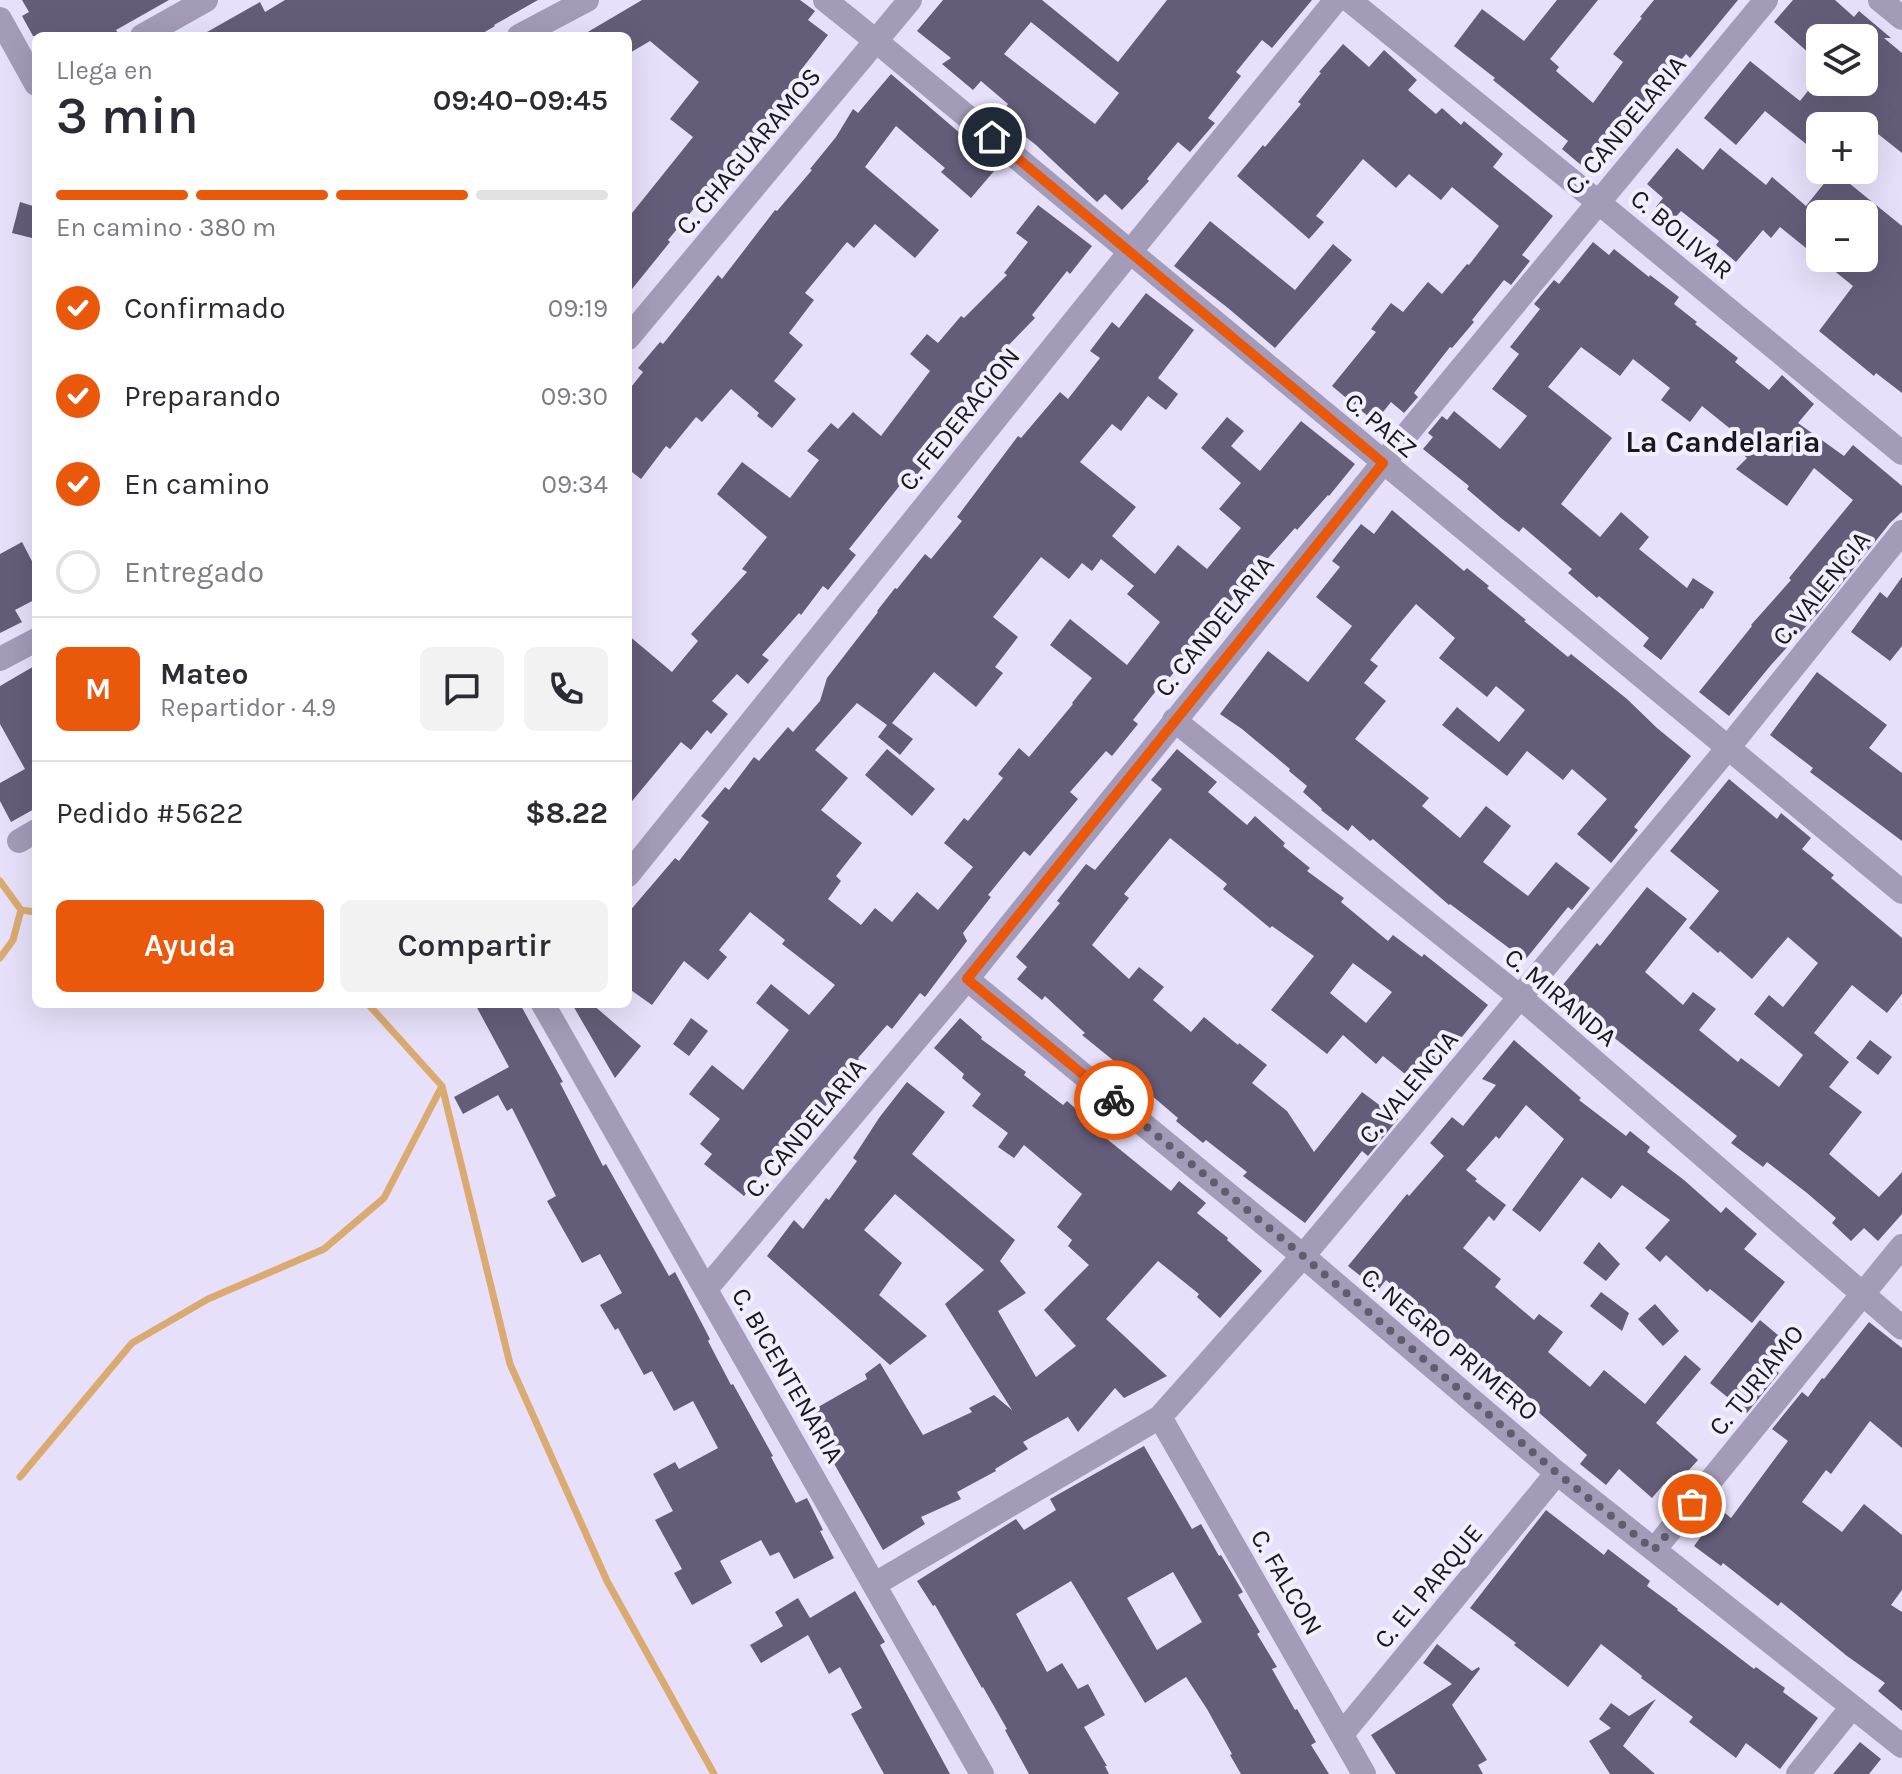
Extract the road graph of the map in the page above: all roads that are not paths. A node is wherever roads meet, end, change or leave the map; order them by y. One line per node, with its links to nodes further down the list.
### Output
1 (206, 0): 11 (street)
2 (587, 0): 12 (street)
3 (825, 0): 13 (street, C. PAEZ)
4 (910, 0): 13 (street, C. CHAGUARAMOS)
5 (1336, 0): 16 (street, C. FEDERACION)
6 (1349, 0): 15 (street, C. BOLIVAR)
7 (1766, 0): 15 (street, C. CANDELARIA)
8 (1880, 0): 9 (street)
9 (1902, 18)
10 (0, 19): 14 (street)
11 (149, 32)
12 (527, 32)
13 (876, 41): 16 (street, C. PAEZ); 17 (street, C. CHAGUARAMOS)
14 (32, 77)
15 (1598, 202): 18 (street, C. BOLIVAR); 19 (street, C. CANDELARIA)
16 (1130, 252): 19 (street, C. PAEZ); 25 (street, C. FEDERACION)
17 (632, 333)
18 (1902, 453)
19 (1383, 463): 23 (street, C. CANDELARIA); 24 (street, C. PAEZ)
20 (1902, 532): 24 (street, C. VALENCIA)
21 (32, 642): 22 (street)
22 (0, 659)
23 (1174, 720): 27 (street, C. CANDELARIA); 28 (street, C. MIRANDA)
24 (1728, 748): 26 (street, C. PAEZ); 28 (street, C. VALENCIA)
25 (632, 870)
26 (1902, 892)
27 (967, 979): 31 (street, C. NEGRO PRIMERO); 32 (street, C. CANDELARIA)
28 (1520, 997): 31 (street, C. VALENCIA); 33 (street, C. MIRANDA)
29 (545, 1008): 32 (street, C. BICENTENARIA)
30 (1902, 1246): 33 (street, C. TURIAMO)
31 (1303, 1256): 35 (street, C. VALENCIA); 36 (street, C. NEGRO PRIMERO)
32 (706, 1289): 38 (street, C. BICENTENARIA)
33 (1863, 1294): 34 (street, C. MIRANDA); 37 (street, C. TURIAMO)
34 (1902, 1328)
35 (1160, 1417): 38 (street, C. VALENCIA); 40 (street, C. FALCON)
36 (1557, 1473): 37 (street, C. NEGRO PRIMERO); 40 (street, C. EL PARQUE)
37 (1654, 1550): 39 (street, C. NEGRO PRIMERO)
38 (875, 1584): 42 (street, C. BICENTENARIA)
39 (1852, 1707): 41 (street, C. NEGRO PRIMERO); 44 (street)
40 (1342, 1734): 43 (street, C. FALCON)
41 (1902, 1746)
42 (982, 1774)
43 (1364, 1774)
44 (1798, 1774)

